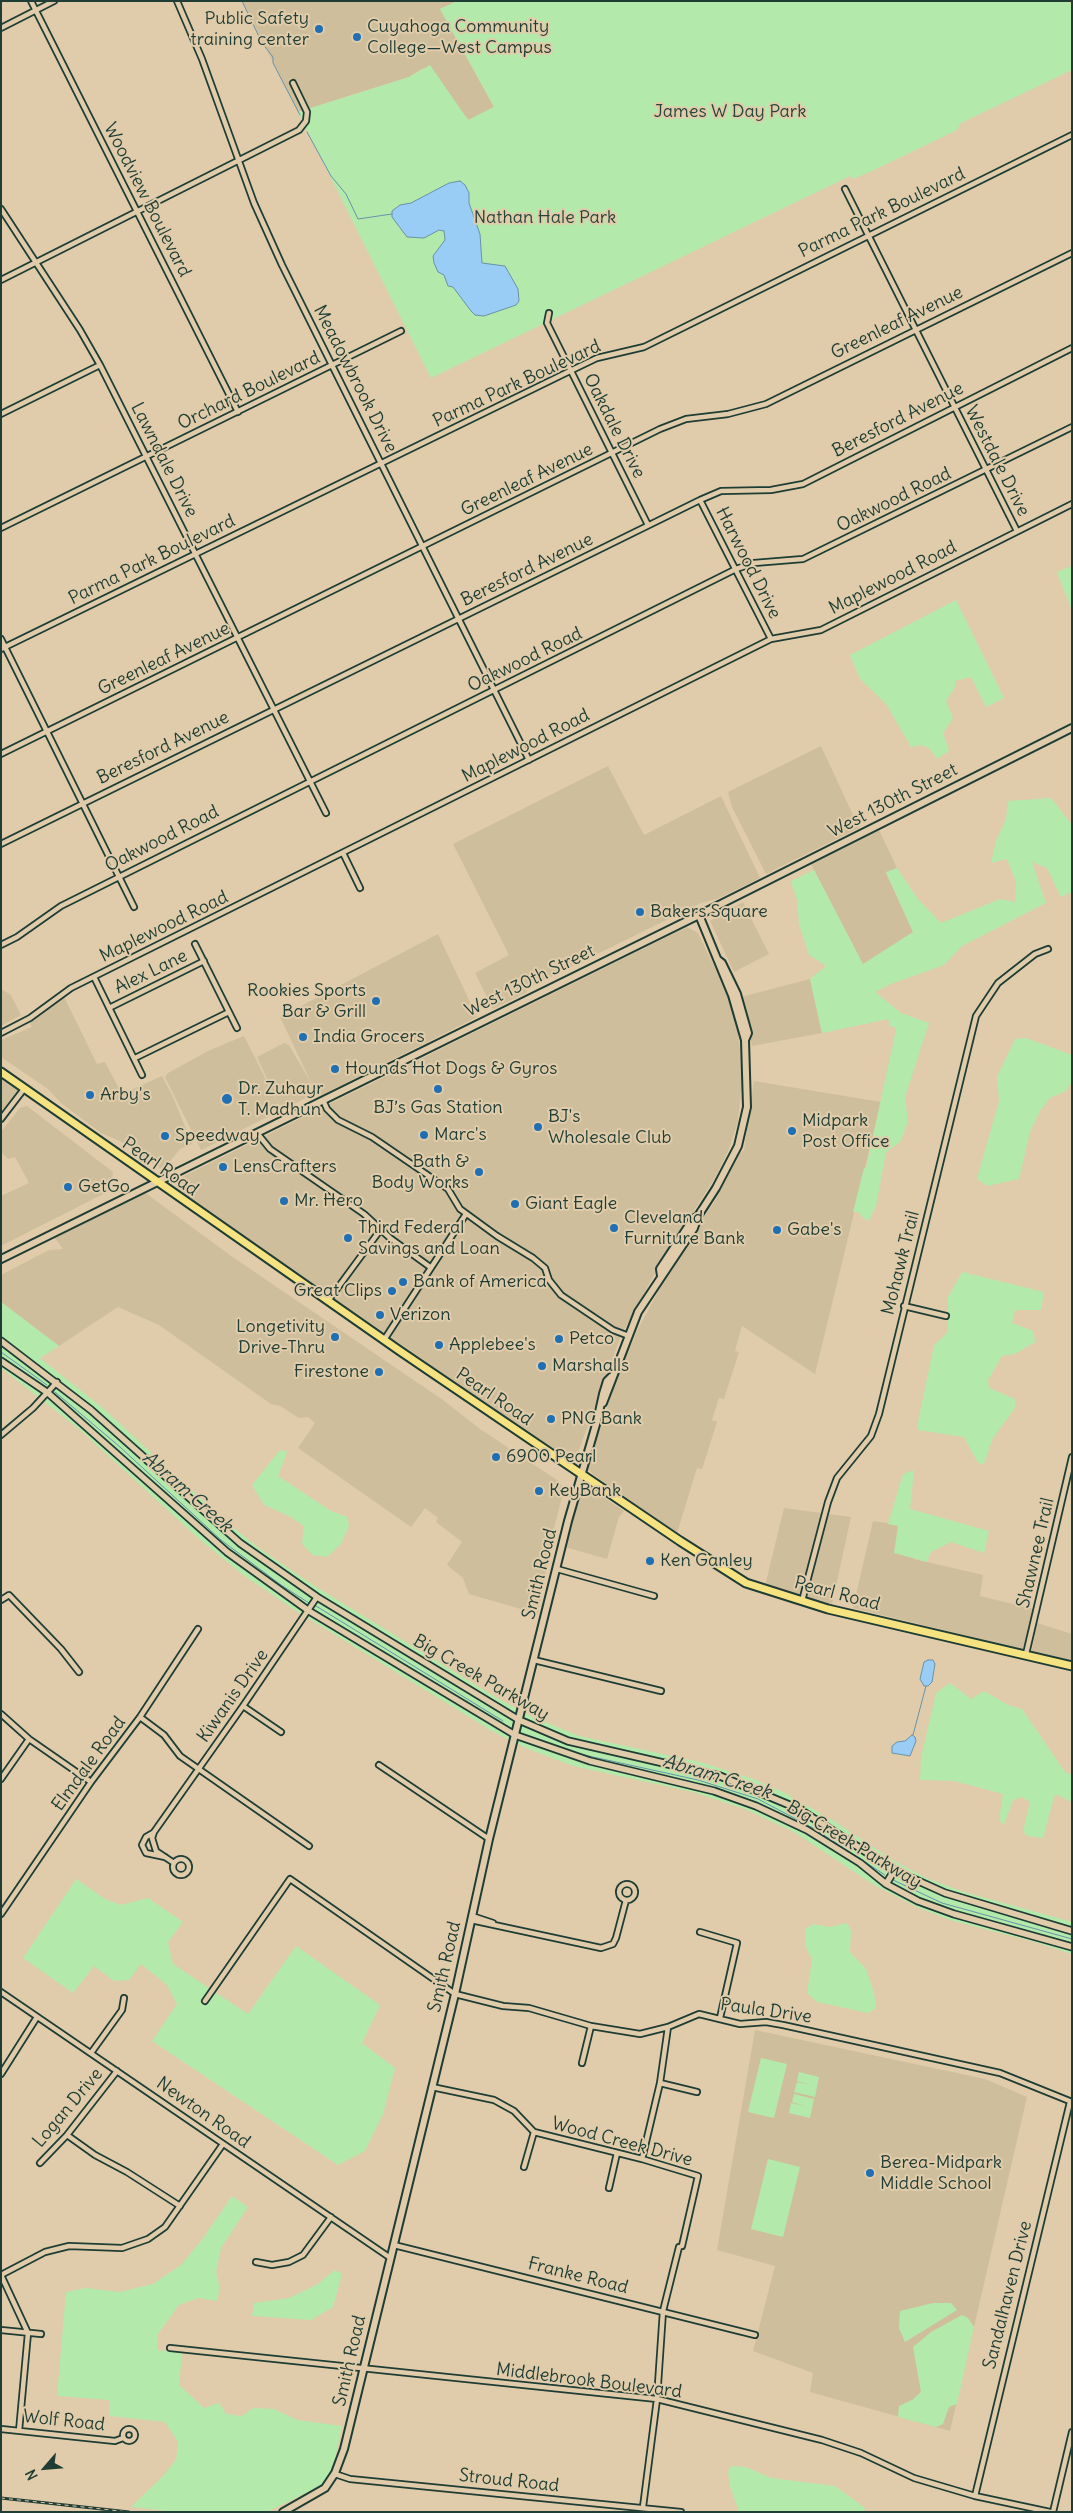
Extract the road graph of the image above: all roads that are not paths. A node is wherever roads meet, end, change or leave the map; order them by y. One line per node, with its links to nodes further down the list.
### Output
1 (31, 1): 4 (street, Woodview Boulevard)
2 (54, 1): 4 (street)
3 (177, 1): 8 (street, Meadowbrook Drive)
4 (36, 10): 5 (street); 11 (street, Woodview Boulevard)
5 (1, 28)
6 (293, 82): 8 (street)
7 (1072, 135): 12 (street, Parma Park Boulevard)
8 (238, 160): 11 (street); 21 (street, Meadowbrook Drive)
9 (845, 189): 12 (street, Westdale Drive)
10 (1, 208): 14 (street, Lawndale Drive)
11 (138, 211): 14 (street); 24 (street, Woodview Boulevard)
12 (868, 235): 18 (street, Westdale Drive); 22 (street, Parma Park Boulevard)
13 (1072, 253): 18 (street, Greenleaf Avenue)
14 (37, 262): 15 (street); 20 (street, Lawndale Drive)
15 (1, 280)
16 (549, 313): 22 (street, Oakdale Drive)
17 (401, 330): 21 (street, Orchard Boulevard)
18 (916, 330): 23 (street, Westdale Drive); 27 (street, Greenleaf Avenue)
19 (1072, 348): 23 (street, Beresford Avenue)
20 (100, 365): 25 (street); 28 (street, Lawndale Drive)
21 (332, 366): 24 (street, Orchard Boulevard); 29 (street, Meadowbrook Drive)
22 (570, 371): 27 (street, Oakdale Drive); 29 (street, Parma Park Boulevard)
23 (955, 406): 30 (street, Westdale Drive); 31 (street, Beresford Avenue)
24 (238, 412): 28 (street, Orchard Boulevard)
25 (1, 414)
26 (1072, 427): 30 (street, Oakwood Road)
27 (613, 453): 33 (street, Oakdale Drive); 36 (street, Greenleaf Avenue)
28 (147, 456): 34 (street, Orchard Boulevard); 37 (street, Lawndale Drive)
29 (381, 463): 36 (street, Meadowbrook Drive); 37 (street, Parma Park Boulevard)
30 (987, 469): 35 (street, Westdale Drive); 38 (street, Oakwood Road)
31 (700, 500): 33 (street, Beresford Avenue); 38 (street, Harwood Drive)
32 (1072, 504): 35 (street, Maplewood Road)
33 (648, 525): 39 (street, Beresford Avenue)
34 (1, 528)
35 (1017, 531): 42 (street, Maplewood Road)
36 (423, 546): 39 (street, Meadowbrook Drive); 40 (street, Greenleaf Avenue)
37 (196, 554): 40 (street, Lawndale Drive); 43 (street, Parma Park Boulevard)
38 (736, 569): 42 (street, Harwood Drive); 44 (street, Oakwood Road)
39 (459, 619): 44 (street, Meadowbrook Drive); 45 (street, Beresford Avenue)
40 (239, 638): 45 (street, Lawndale Drive); 47 (street, Greenleaf Avenue)
41 (1, 639): 43 (street)
42 (771, 639): 49 (street, Maplewood Road)
43 (3, 648): 47 (street)
44 (495, 690): 49 (street, Meadowbrook Drive); 50 (street, Oakwood Road)
45 (274, 710): 50 (street, Lawndale Drive); 51 (street, Beresford Avenue)
46 (1072, 728): 58 (main road, West 130th Street)
47 (47, 732): 48 (street, Greenleaf Avenue); 51 (street)
48 (1, 754)
49 (529, 760): 54 (street, Maplewood Road)
50 (310, 781): 52 (street, Lawndale Drive); 55 (street, Oakwood Road)
51 (82, 804): 53 (street, Beresford Avenue); 55 (street)
52 (326, 813)
53 (1, 844)
54 (343, 853): 56 (street); 63 (street, Maplewood Road)
55 (118, 876): 57 (street); 60 (street, Oakwood Road)
56 (360, 888)
57 (134, 907)
58 (699, 915): 72 (main road, West 130th Street); 83 (main road, Smith Road)
59 (195, 944): 62 (street)
60 (1, 945)
61 (1048, 949): 81 (street, Mohawk Trail)
62 (204, 961): 64 (street, Alex Lane); 65 (street)
63 (94, 977): 64 (street); 67 (street, Maplewood Road)
64 (109, 1008): 68 (street)
65 (229, 1012): 66 (street); 68 (street)
66 (237, 1028)
67 (1, 1032)
68 (135, 1058): 70 (street)
69 (1, 1072): 71 (main road, Pearl Road)
70 (142, 1075)
71 (24, 1089): 73 (street); 75 (main road, Pearl Road)
72 (323, 1100): 74 (main road, West 130th Street); 76 (street)
73 (1, 1119)
74 (258, 1133): 75 (main road, West 130th Street); 77 (street)
75 (156, 1182): 78 (main road, West 130th Street); 80 (main road, Pearl Road)
76 (466, 1214): 79 (street); 83 (street)
77 (381, 1229): 79 (street); 80 (street)
78 (1, 1259)
79 (430, 1267): 84 (street)
80 (328, 1301): 84 (main road, Pearl Road)
81 (904, 1306): 82 (street); 96 (street, Mohawk Trail)
82 (946, 1316)
83 (629, 1336): 91 (main road, Smith Road)
84 (384, 1340): 91 (main road, Pearl Road)
85 (1, 1341): 87 (street, Big Creek Parkway)
86 (1, 1361): 88 (street, Big Creek Parkway)
87 (57, 1382): 88 (street); 94 (street, Big Creek Parkway)
88 (48, 1393): 89 (street); 97 (street, Big Creek Parkway)
89 (1, 1435)
90 (1072, 1457): 99 (street, Shawnee Trail)
91 (580, 1473): 92 (main road, Smith Road); 96 (main road, Pearl Road)
92 (557, 1570): 93 (street); 100 (main road, Smith Road)
93 (654, 1596)
94 (316, 1597): 97 (street, Kiwanis Drive); 107 (street, Big Creek Parkway)
95 (1, 1600): 102 (street)
96 (802, 1602): 99 (main road, Pearl Road)
97 (309, 1610): 104 (street, Kiwanis Drive); 109 (street, Big Creek Parkway)
98 (198, 1629): 106 (street, Elmdale Road)
99 (1026, 1654): 101 (main road, Pearl Road)
100 (534, 1660): 103 (street); 107 (main road, Smith Road)
101 (1072, 1666)
102 (79, 1672)
103 (661, 1691)
104 (243, 1706): 108 (street); 112 (street, Kiwanis Drive)
105 (1, 1714): 110 (street)
106 (140, 1717): 112 (street); 114 (street, Elmdale Road)
107 (519, 1720): 109 (main road, Smith Road); 120 (street, Big Creek Parkway)
108 (281, 1732)
109 (515, 1735): 116 (main road, Smith Road); 121 (street, Big Creek Parkway)
110 (29, 1739): 113 (street); 114 (street)
111 (379, 1765): 116 (street)
112 (198, 1769): 115 (street, Kiwanis Drive); 117 (street)
113 (1, 1779)
114 (91, 1782): 123 (street, Elmdale Road)
115 (154, 1832): 118 (street); 118 (street, Kiwanis Drive)
116 (489, 1839): 124 (main road, Smith Road)
117 (309, 1846)
118 (166, 1858): 119 (street)
119 (174, 1863)
120 (894, 1871): 121 (street); 125 (street, Big Creek Parkway)
121 (886, 1884): 127 (street, Big Creek Parkway)
122 (626, 1900): 124 (street)
123 (1, 1914)
124 (472, 1918): 129 (main road, Smith Road)
125 (1072, 1931)
126 (700, 1932): 133 (street)
127 (1072, 1947)
128 (1, 1992): 132 (street, Newton Road)
129 (455, 1994): 131 (street); 134 (street, Paula Drive); 141 (main road, Smith Road)
130 (124, 1998): 136 (street)
131 (205, 2001)
132 (37, 2017): 136 (street, Newton Road); 139 (street)
133 (720, 2018): 135 (street, Paula Drive); 143 (street, Paula Drive)
134 (591, 2026): 135 (street, Paula Drive); 137 (street)
135 (668, 2027): 140 (street)
136 (92, 2053): 138 (street, Newton Road)
137 (582, 2063)
138 (117, 2071): 145 (street, Logan Drive); 146 (street, Newton Road)
139 (1, 2074)
140 (660, 2083): 142 (street); 148 (street)
141 (432, 2087): 144 (street, Wood Creek Drive); 154 (main road, Smith Road)
142 (697, 2092)
143 (1071, 2102): 171 (street, Sandalhaven Drive)
144 (534, 2132): 147 (street, Wood Creek Drive); 150 (street)
145 (67, 2135): 149 (street, Logan Drive); 152 (street)
146 (223, 2144): 152 (street); 153 (street, Newton Road)
147 (617, 2153): 148 (street, Wood Creek Drive); 151 (street)
148 (642, 2159): 158 (street, Wood Creek Drive)
149 (40, 2163)
150 (524, 2167)
151 (609, 2188)
152 (180, 2206): 157 (street)
153 (331, 2217): 155 (street, Newton Road); 156 (street)
154 (394, 2245): 155 (main road, Smith Road); 158 (street, Franke Road)
155 (390, 2257): 164 (main road, Smith Road)
156 (256, 2262)
157 (1, 2275): 160 (street)
158 (663, 2311): 162 (street, Franke Road); 165 (street)
159 (1, 2330): 160 (street)
160 (28, 2333): 161 (street); 167 (street)
161 (41, 2334)
162 (755, 2335)
163 (170, 2348): 164 (street, Middlebrook Boulevard)
164 (363, 2368): 165 (street, Middlebrook Boulevard); 170 (main road, Smith Road)
165 (657, 2399): 171 (street, Middlebrook Boulevard); 172 (street)
166 (1, 2429): 167 (street, Wolf Road)
167 (19, 2431): 169 (street, Wolf Road)
168 (1072, 2432): 175 (street)
169 (123, 2438)
170 (335, 2474): 172 (street, Stroud Road); 173 (main road, Smith Road)
171 (975, 2496): 175 (street, Middlebrook Boulevard)
172 (643, 2508): 174 (street, Stroud Road)
173 (283, 2512)
174 (682, 2512)
175 (1051, 2512)

